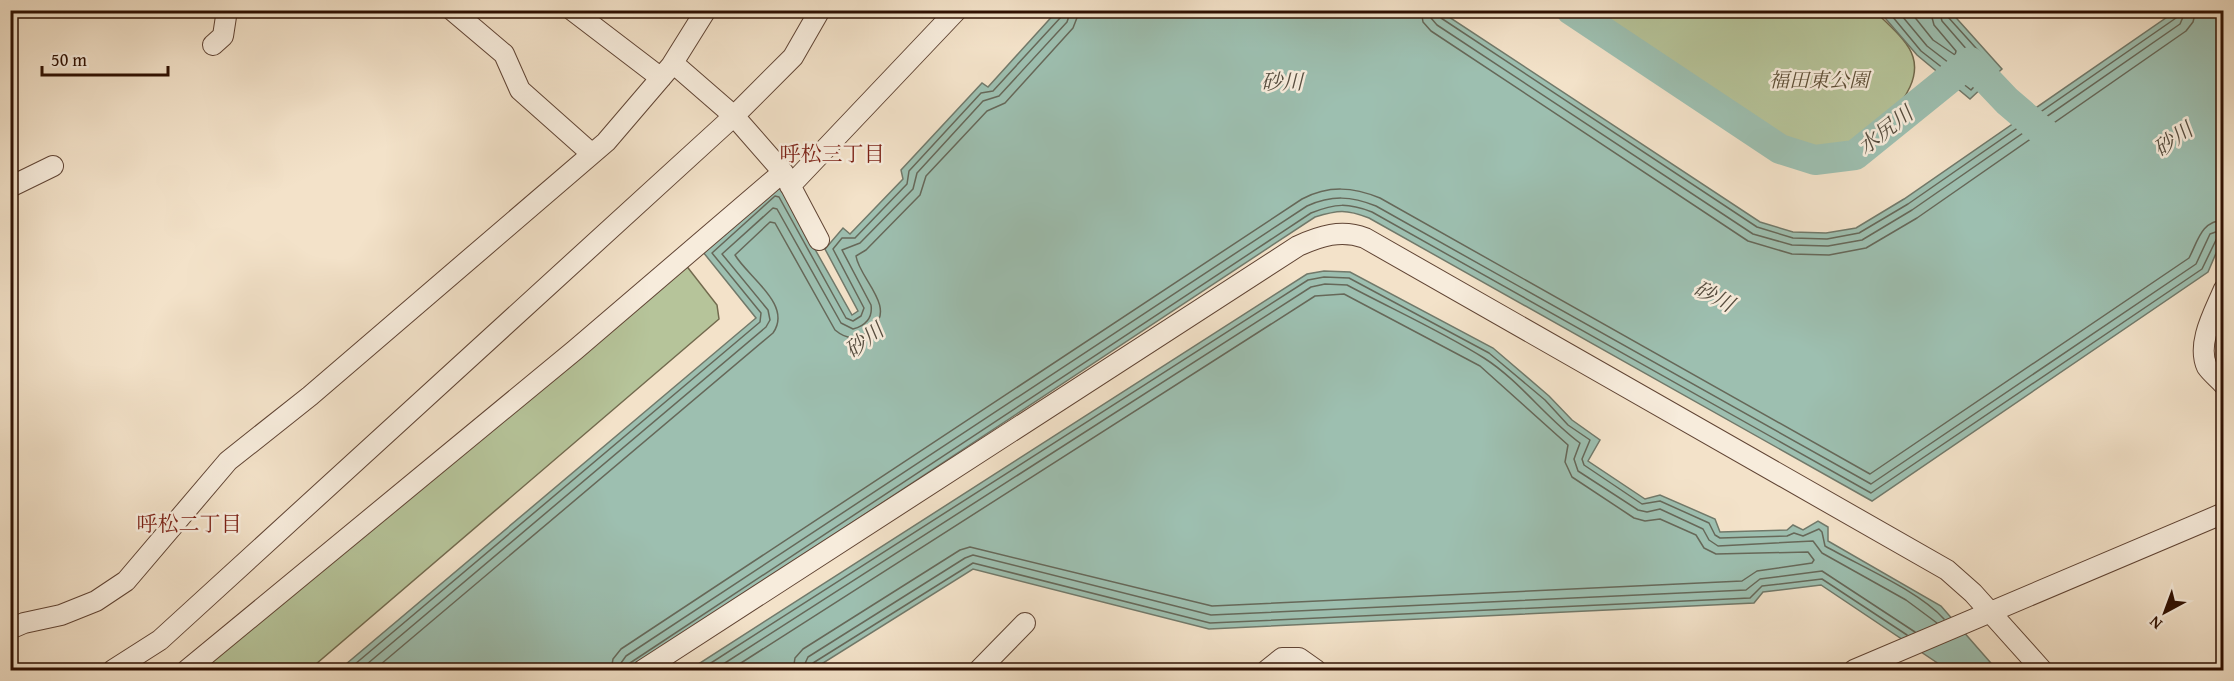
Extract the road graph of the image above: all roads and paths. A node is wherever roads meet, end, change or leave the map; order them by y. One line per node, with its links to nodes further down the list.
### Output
1 (227, 10): 7 (street)
2 (452, 10): 10 (street)
3 (572, 10): 8 (street)
4 (706, 10): 8 (street)
5 (819, 10): 9 (street)
6 (957, 10): 12 (street)
7 (213, 45)
8 (667, 71): 9 (street); 10 (street)
9 (734, 116): 12 (street); 21 (street)
10 (592, 154): 20 (street)
11 (54, 166): 13 (street)
12 (786, 179): 14 (street); 22 (street)
13 (10, 187)
14 (819, 240)
15 (2223, 289): 16 (street)
16 (2223, 385)
17 (2223, 513): 18 (street)
18 (1985, 614): 23 (street); 27 (street); 28 (street)
19 (1025, 623): 24 (street)
20 (10, 629)
21 (113, 670)
22 (187, 670)
23 (643, 670)
24 (979, 670)
25 (1267, 670): 26 (street)
26 (1316, 670)
27 (1854, 670)
28 (2042, 670)

